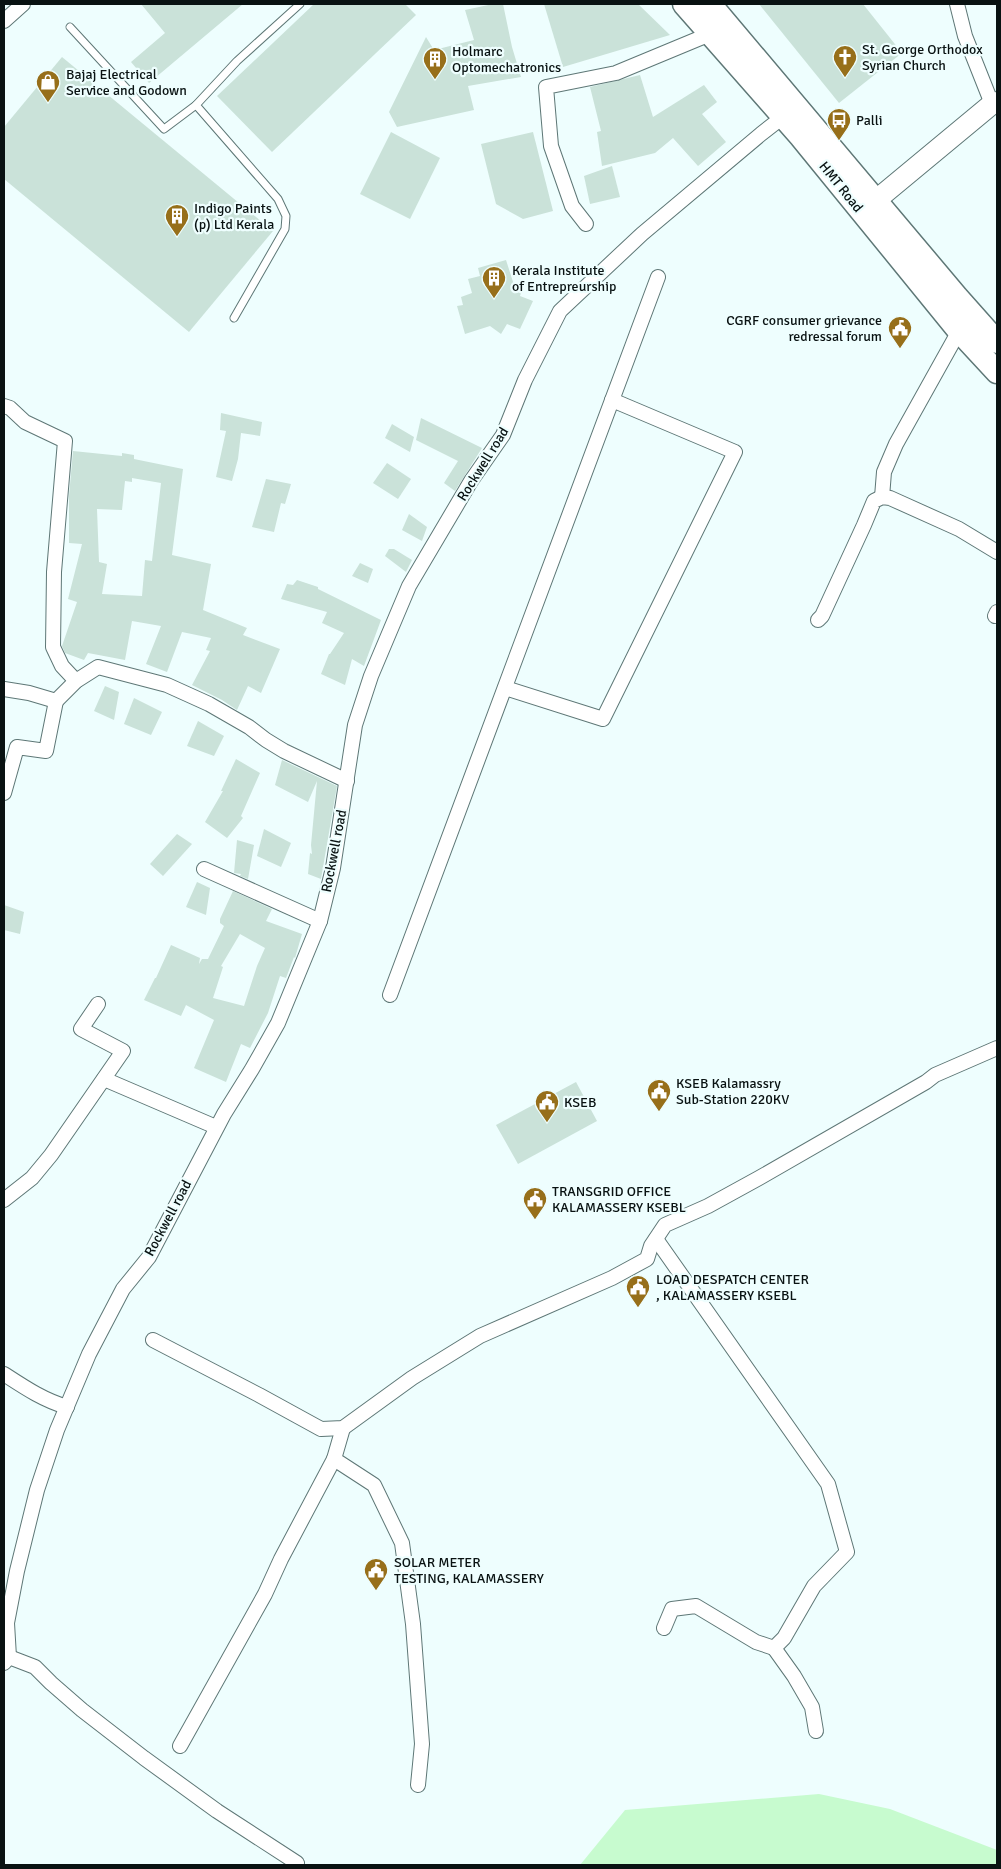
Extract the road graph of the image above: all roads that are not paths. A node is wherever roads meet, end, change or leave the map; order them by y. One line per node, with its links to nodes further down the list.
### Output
1 (23, 4): 6 (street)
2 (300, 4): 10 (lane)
3 (684, 4): 8 (main road, HMT Road)
4 (710, 4): 11 (main road, HMT Road)
5 (956, 4): 9 (street)
6 (4, 21)
7 (70, 27): 10 (lane)
8 (710, 34): 11 (main road, HMT Road); 13 (street)
9 (994, 103): 12 (street)
10 (196, 105): 15 (lane)
11 (790, 112): 12 (main road, HMT Road); 28 (street, Rockwell road)
12 (869, 206): 16 (main road, HMT Road); 17 (main road, HMT Road)
13 (586, 224)
14 (658, 277): 19 (street)
15 (234, 318)
16 (959, 331): 18 (main road, HMT Road); 21 (street)
17 (997, 342)
18 (997, 372)
19 (612, 400): 25 (street); 25 (street)
20 (4, 406): 24 (street)
21 (882, 498): 22 (street); 23 (street)
22 (997, 552)
23 (818, 620)
24 (76, 681): 27 (street); 28 (street)
25 (505, 688): 32 (street)
26 (4, 689): 27 (street)
27 (56, 701): 29 (street)
28 (347, 781): 31 (street, Rockwell road)
29 (4, 793)
30 (204, 869): 31 (street)
31 (320, 921): 36 (street, Rockwell road)
32 (390, 995)
33 (98, 1004): 35 (street)
34 (997, 1048): 38 (street)
35 (104, 1079): 36 (street); 37 (street)
36 (216, 1127): 41 (street, Rockwell road)
37 (4, 1200)
38 (656, 1239): 42 (street); 46 (street)
39 (153, 1340): 42 (street)
40 (4, 1374): 41 (street)
41 (66, 1407): 44 (street, Rockwell road)
42 (343, 1428): 43 (street)
43 (334, 1459): 49 (street); 50 (street)
44 (8, 1596): 47 (street, Rockwell road)
45 (664, 1628): 46 (street)
46 (774, 1648): 48 (street)
47 (7, 1660): 51 (street)
48 (816, 1730)
49 (180, 1746)
50 (418, 1785)
51 (295, 1865)

